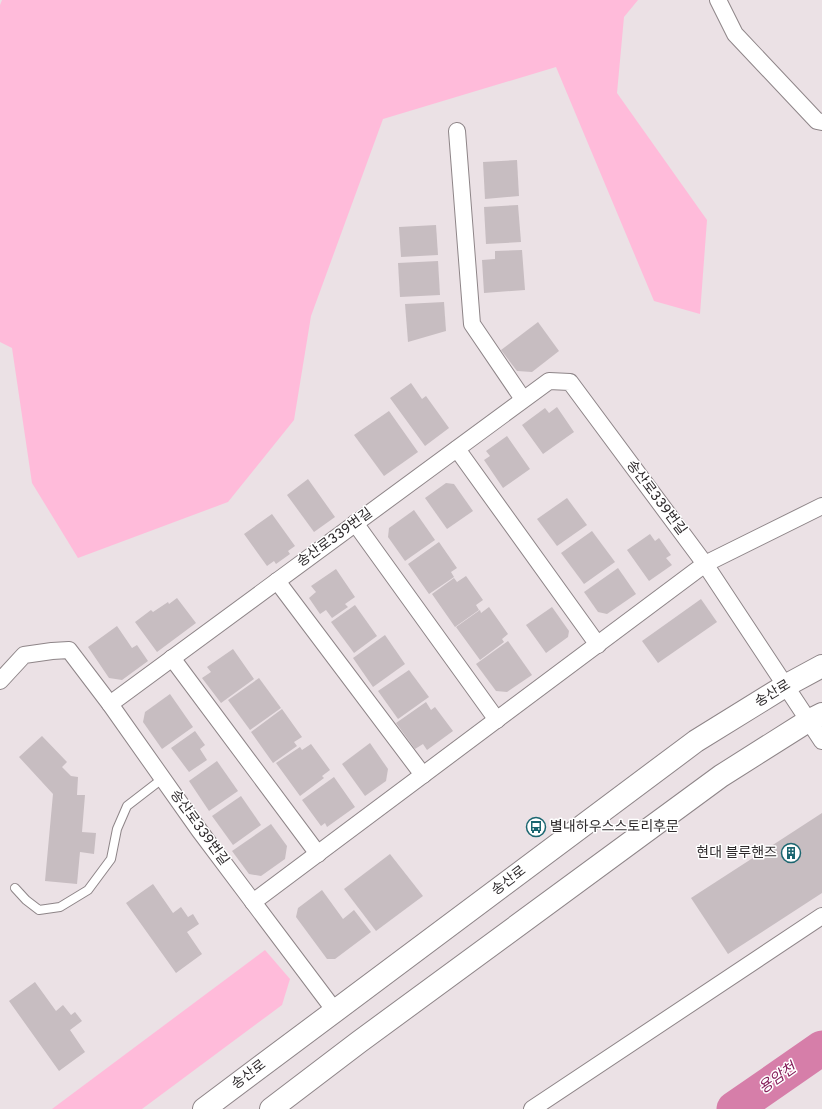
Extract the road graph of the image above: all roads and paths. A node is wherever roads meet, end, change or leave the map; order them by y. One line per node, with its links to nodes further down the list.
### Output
1 (718, 0): 2 (street)
2 (822, 122)
3 (457, 131): 4 (street)
4 (523, 399): 5 (street, 송산로339번길); 8 (street, 송산로339번길)
5 (457, 449): 7 (street, 송산로339번길); 10 (street)
6 (822, 506): 8 (street)
7 (355, 523): 9 (street, 송산로339번길); 17 (street)
8 (705, 564): 10 (street); 14 (street, 송산로339번길)
9 (277, 581): 11 (street, 송산로339번길); 19 (street)
10 (598, 645): 17 (street)
11 (172, 658): 15 (street, 송산로339번길); 21 (street)
12 (822, 666): 14 (street, 송산로)
13 (0, 681): 15 (street)
14 (785, 686): 16 (street, 송산로339번길); 25 (street, 송산로)
15 (110, 704): 20 (street, 송산로339번길)
16 (815, 718): 18 (street, 송산로339번길); 27 (street)
17 (497, 720): 19 (street)
18 (822, 741)
19 (423, 776): 21 (street)
20 (162, 779): 22 (lane); 23 (street, 송산로339번길)
21 (318, 854): 23 (street)
22 (15, 888)
23 (253, 902): 25 (street, 송산로339번길)
24 (822, 916): 28 (street)
25 (335, 1011): 26 (street, 송산로)
26 (204, 1109)
27 (271, 1109)
28 (532, 1109)

